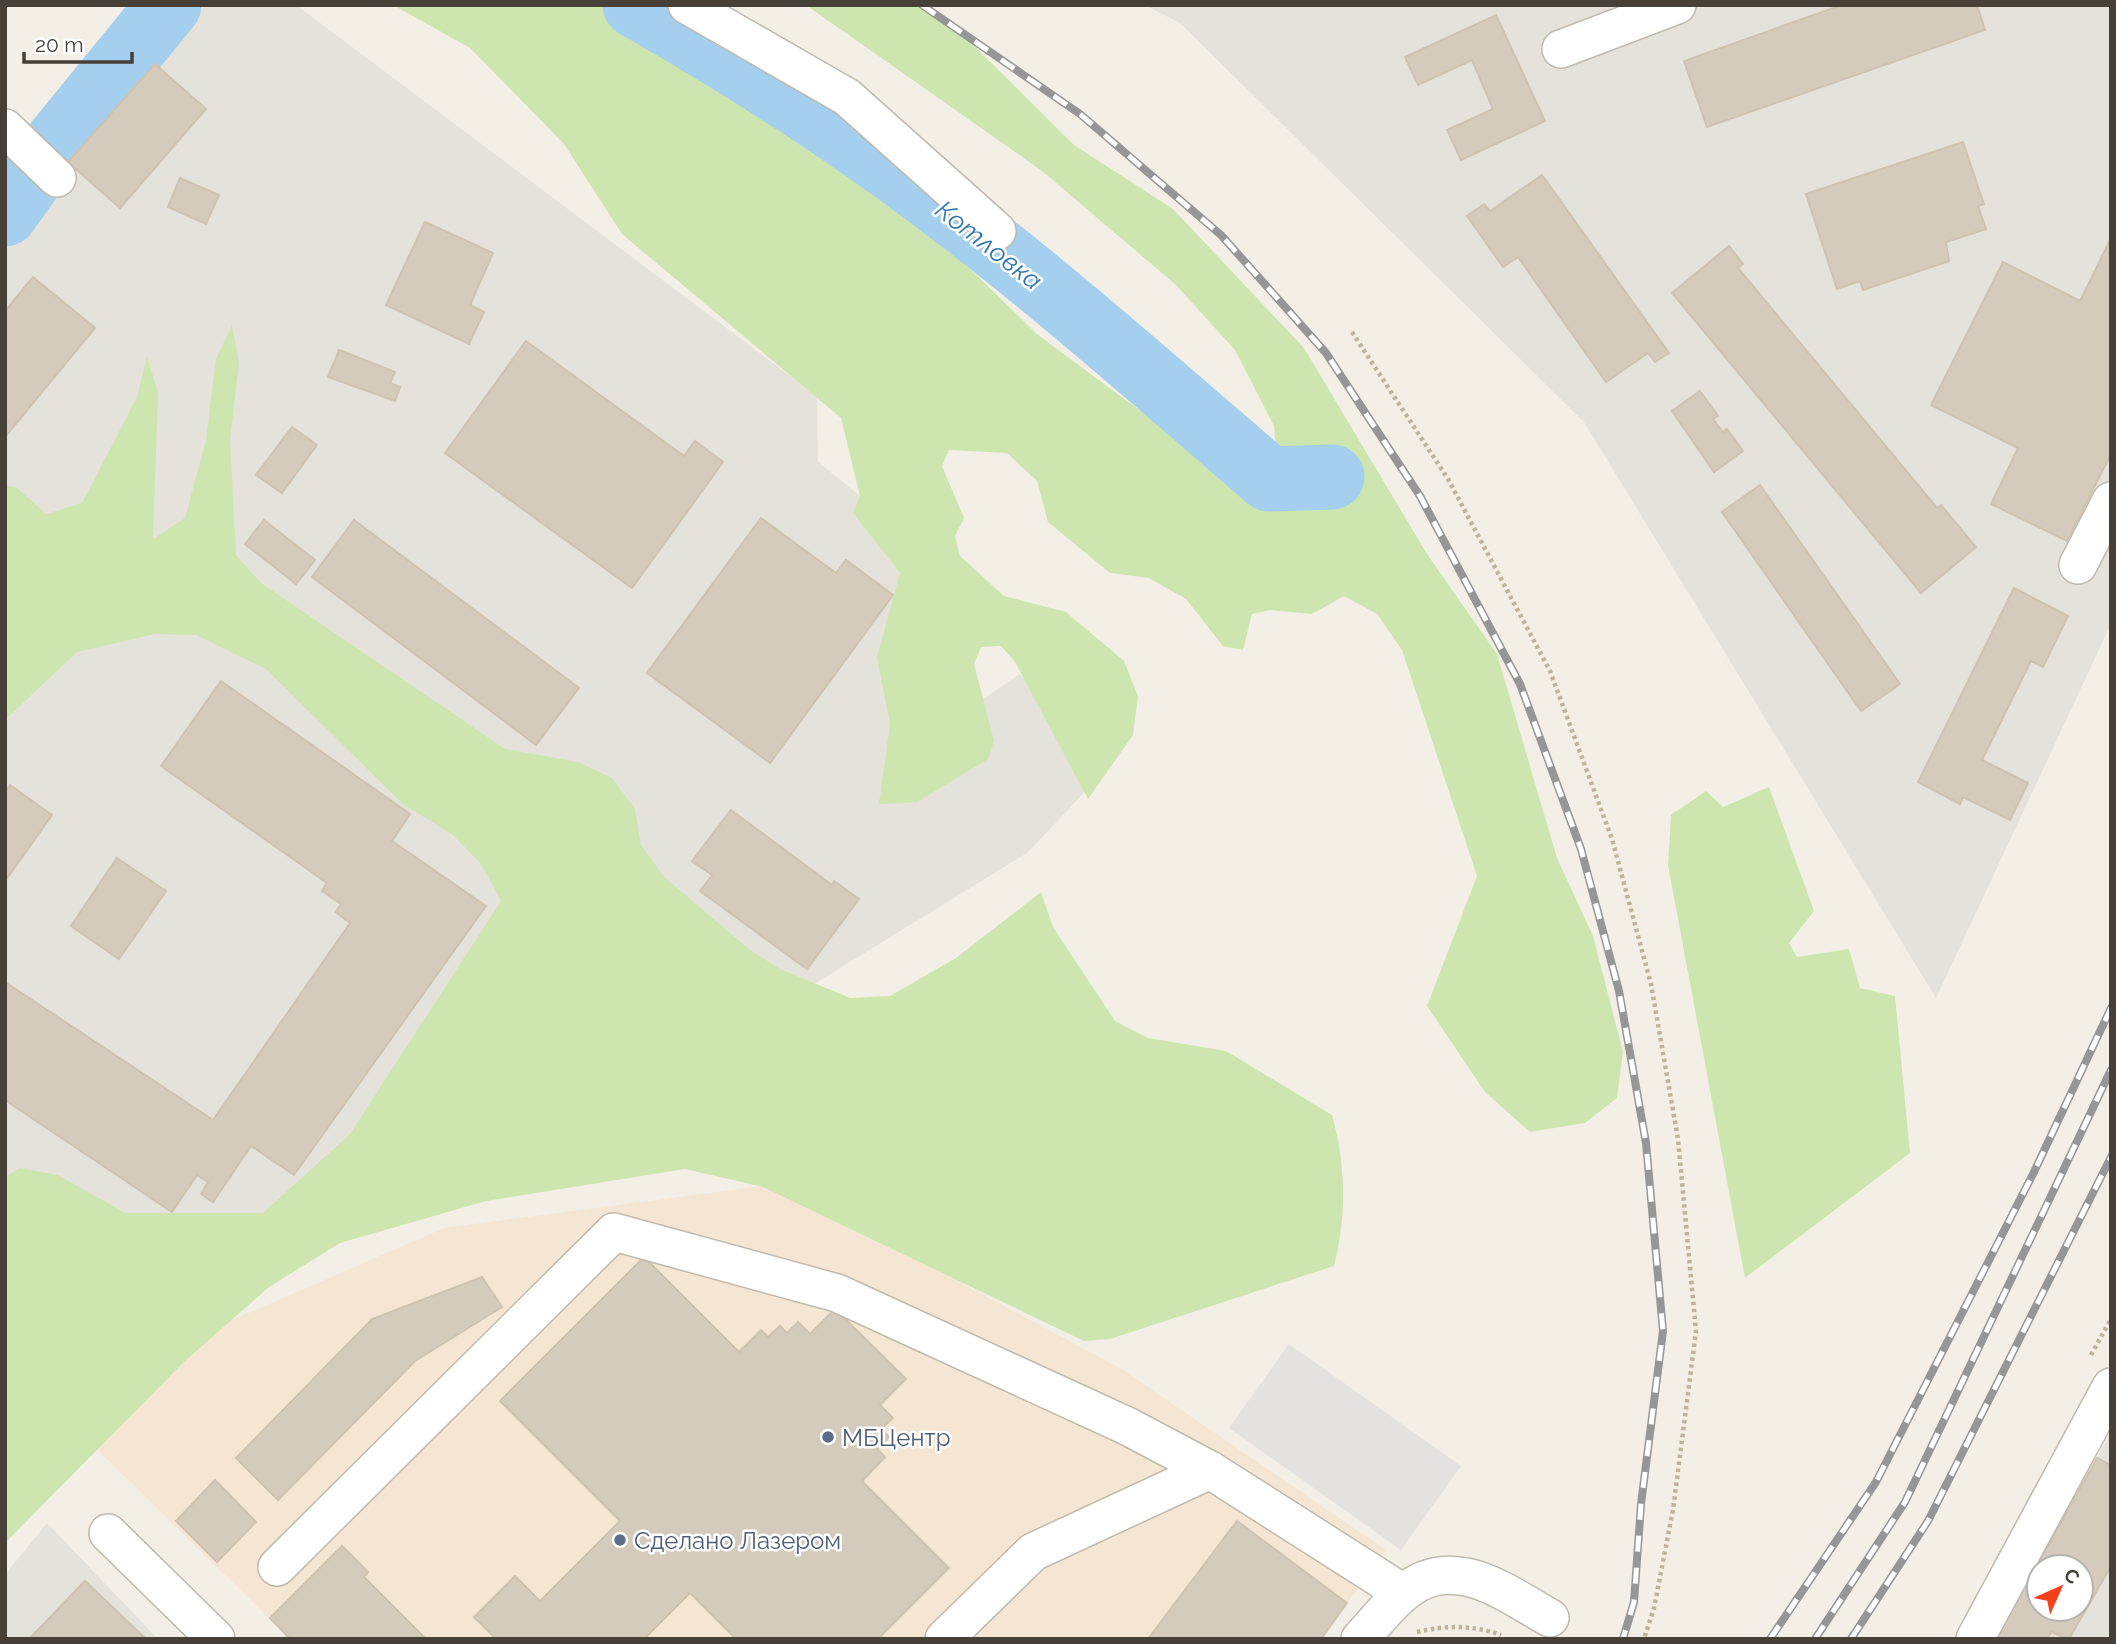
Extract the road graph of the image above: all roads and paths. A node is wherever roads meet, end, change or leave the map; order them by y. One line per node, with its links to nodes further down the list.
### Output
1 (687, 5): 6 (street)
2 (1677, 5): 3 (street)
3 (1561, 49)
4 (13, 135): 5 (street)
5 (57, 178)
6 (997, 231)
7 (1352, 332): 21 (path)
8 (2111, 501): 9 (street)
9 (2078, 565)
10 (2111, 1387): 22 (street)
11 (1210, 1470): 13 (street); 14 (street); 17 (street)
12 (108, 1533): 16 (street)
13 (276, 1567)
14 (1403, 1593): 15 (street); 18 (street)
15 (1550, 1618)
16 (216, 1639)
17 (944, 1639)
18 (1360, 1639)
19 (1409, 1639): 20 (path)
20 (1512, 1639)
21 (1644, 1639)
22 (1975, 1639)

